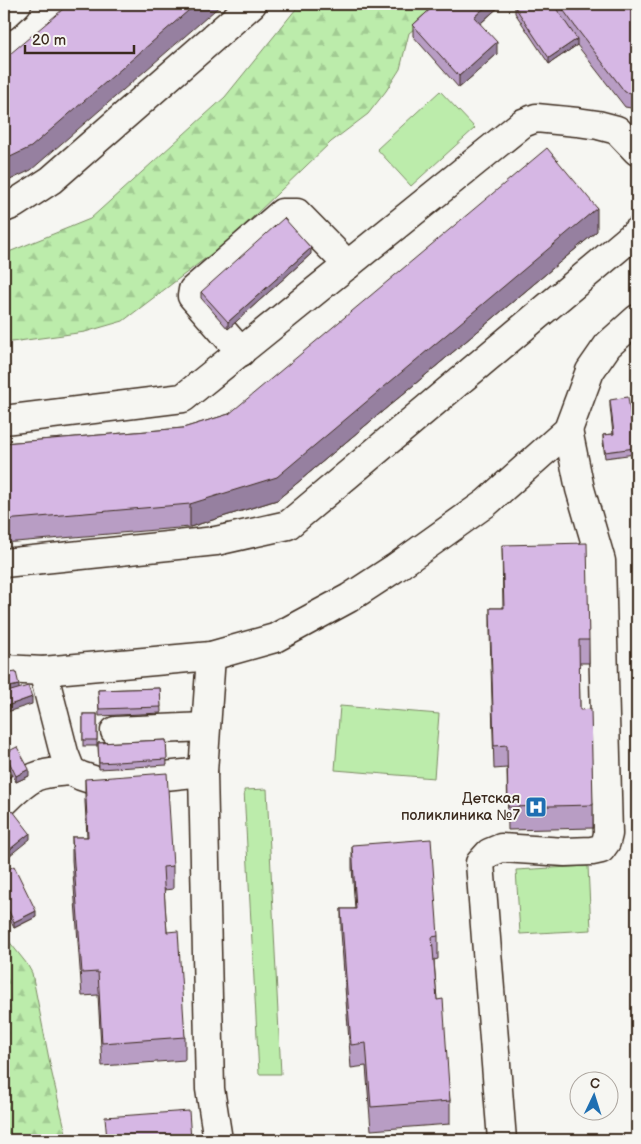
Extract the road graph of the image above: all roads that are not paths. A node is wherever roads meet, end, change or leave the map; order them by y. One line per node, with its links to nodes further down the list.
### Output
1 (17, 4): 3 (street)
2 (252, 4): 5 (street)
3 (4, 16)
4 (637, 151): 7 (street)
5 (4, 208)
6 (637, 232): 12 (street)
7 (348, 265): 9 (street); 9 (street)
8 (637, 319): 11 (street)
9 (241, 352): 10 (street)
10 (4, 420)
11 (568, 430): 13 (street); 22 (street)
12 (4, 563)
13 (210, 656): 15 (street); 16 (street)
14 (4, 669): 15 (street)
15 (43, 671): 18 (street)
16 (205, 727): 17 (street); 19 (street)
17 (115, 731)
18 (71, 771): 19 (street); 20 (street)
19 (203, 772): 21 (street)
20 (4, 802)
21 (218, 1140)
22 (502, 1140)

